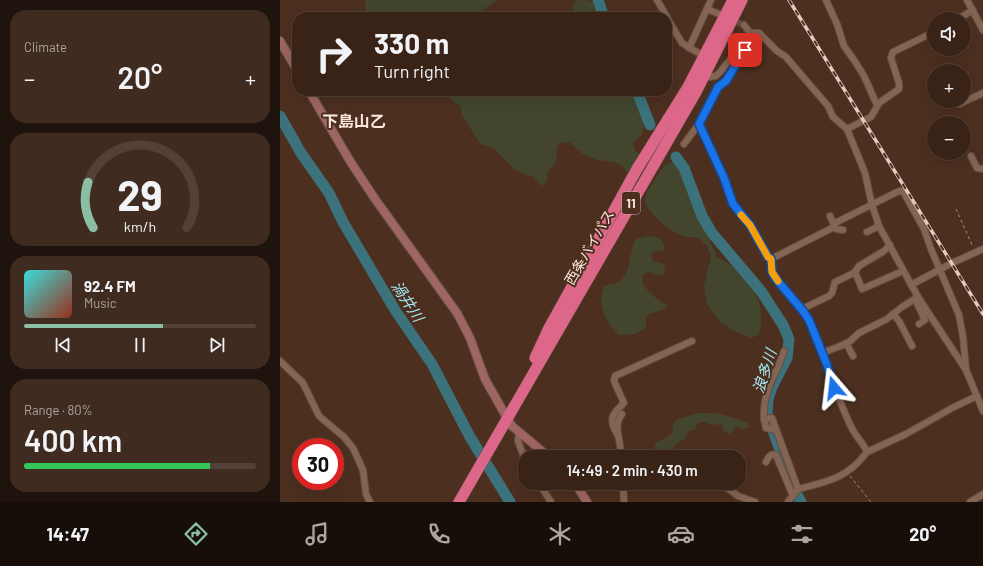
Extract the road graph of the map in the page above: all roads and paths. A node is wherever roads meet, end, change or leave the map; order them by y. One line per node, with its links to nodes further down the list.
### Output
1 (657, 0): 8 (street)
2 (711, 0): 6 (street)
3 (739, 0): 18 (highway, 西条バイパス / 11)
4 (826, 0): 24 (street)
5 (966, 0): 7 (street)
6 (707, 9): 10 (street); 17 (street)
7 (972, 10): 9 (street); 13 (street)
8 (664, 12)
9 (969, 12)
10 (719, 14)
11 (744, 25): 14 (street)
12 (672, 27): 17 (street)
13 (983, 30)
14 (751, 34): 20 (street); 25 (street); 26 (street)
15 (927, 35): 24 (street)
16 (280, 41): 19 (street)
17 (689, 48): 18 (street)
18 (708, 58): 20 (highway, 西条バイパス / 11)
19 (292, 61)
20 (700, 74): 62 (highway, 西条バイパス / 11)
21 (983, 93): 23 (street)
22 (312, 96): 62 (street)
23 (971, 98)
24 (877, 105): 26 (street)
25 (699, 124): 27 (street); 40 (street)
26 (847, 129): 30 (street)
27 (684, 144)
28 (971, 156): 29 (street)
29 (983, 169)
30 (872, 205): 33 (street); 34 (street); 41 (street)
31 (956, 209): 39 (path)
32 (830, 216): 33 (street)
33 (834, 226): 35 (street); 40 (street)
34 (879, 226): 36 (street); 37 (street)
35 (843, 230)
36 (867, 232)
37 (890, 245): 42 (street); 43 (street)
38 (983, 249): 39 (street)
39 (976, 252): 41 (street)
40 (771, 259): 46 (street)
41 (940, 270): 44 (street); 57 (street)
42 (903, 271): 43 (street); 44 (street)
43 (855, 272): 46 (street)
44 (911, 285): 45 (street)
45 (916, 298): 47 (street); 48 (street); 57 (street)
46 (802, 309): 53 (street)
47 (893, 314): 50 (street); 51 (street)
48 (919, 324)
49 (692, 341): 64 (street)
50 (846, 344): 53 (street); 54 (street)
51 (912, 346)
52 (784, 351): 75 (street)
53 (822, 353): 68 (street)
54 (853, 356)
55 (280, 361): 56 (street)
56 (286, 366): 58 (street); 77 (street)
57 (966, 370): 59 (street)
58 (280, 371)
59 (977, 396): 60 (street); 68 (street)
60 (983, 411)
61 (622, 414): 64 (street)
62 (505, 422): 63 (street); 78 (highway, 西条バイパス / 11)
63 (519, 432): 65 (street); 66 (street)
64 (617, 434): 67 (street)
65 (521, 450)
66 (541, 450)
67 (620, 450)
68 (867, 452): 70 (street)
69 (766, 462): 75 (street)
70 (847, 473): 75 (street); 84 (path)
71 (543, 490): 79 (street)
72 (579, 490): 80 (street)
73 (623, 490): 81 (street)
74 (730, 490): 82 (street)
75 (795, 493): 83 (street)
76 (983, 494): 85 (street)
77 (370, 502)
78 (459, 502)
79 (551, 502)
80 (587, 502)
81 (624, 502)
82 (755, 502)
83 (788, 502)
84 (871, 502)
85 (970, 502)

